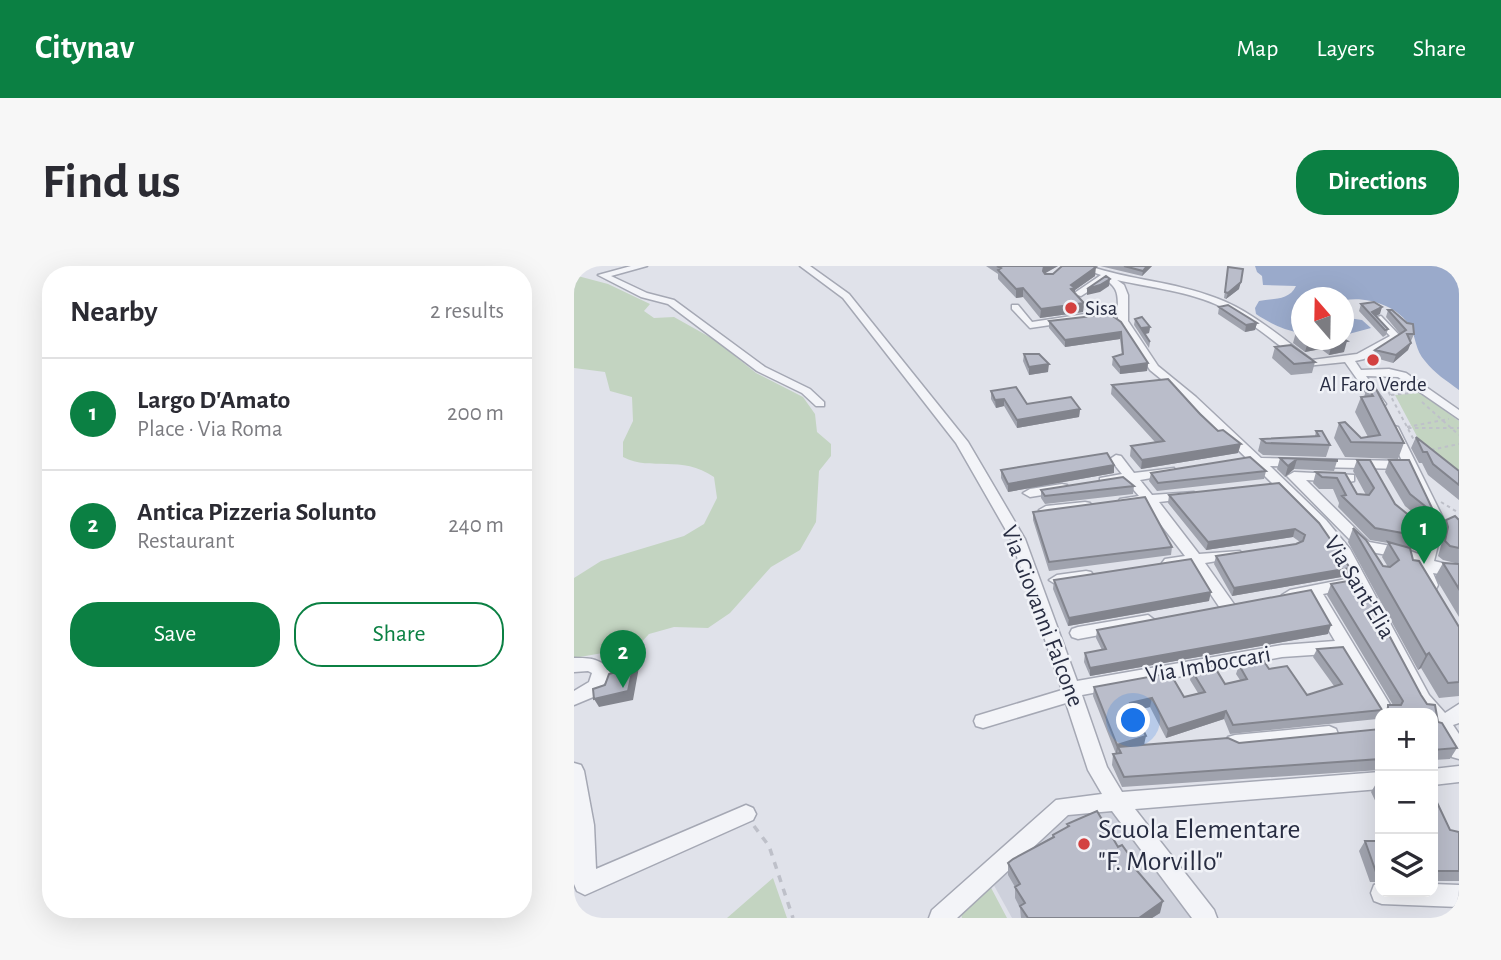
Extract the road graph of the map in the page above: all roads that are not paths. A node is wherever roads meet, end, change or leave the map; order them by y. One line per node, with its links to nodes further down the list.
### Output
1 (643, 266): 11 (street)
2 (804, 266): 47 (street, Via Giovanni Falcone)
3 (1080, 266): 4 (street)
4 (1106, 276): 5 (street); 7 (street, Via Sant'Elia); 9 (street)
5 (1078, 294)
6 (1015, 307): 7 (street)
7 (1119, 308): 15 (street, Via Sant'Elia)
8 (1378, 318): 9 (street)
9 (1348, 359): 10 (street)
10 (1364, 373): 12 (street); 17 (street)
11 (820, 404)
12 (1458, 416)
13 (1337, 458): 15 (street); 16 (street); 29 (street)
14 (1116, 459): 19 (street)
15 (1248, 460): 38 (street, Via Sant'Elia)
16 (1371, 464): 17 (street); 20 (street)
17 (1410, 466): 25 (street)
18 (1184, 468): 19 (street)
19 (1130, 477): 21 (street); 23 (street)
20 (1381, 484)
21 (1030, 493)
22 (1202, 493): 23 (street)
23 (1149, 500): 24 (street); 31 (street)
24 (1046, 510)
25 (1436, 517): 27 (street); 28 (street)
26 (1412, 526): 28 (street)
27 (1454, 529)
28 (1428, 537): 32 (street)
29 (1364, 546): 32 (street); 34 (street)
30 (1256, 551): 31 (street)
31 (1195, 559): 33 (street); 42 (street)
32 (1426, 565): 35 (street); 40 (street)
33 (1154, 566)
34 (1377, 566)
35 (1459, 572)
36 (1098, 574): 37 (street)
37 (1057, 580)
38 (1361, 581): 39 (street); 50 (street, Via Sant'Elia)
39 (1313, 590): 41 (street); 45 (street)
40 (1435, 595)
41 (1277, 597)
42 (1228, 607)
43 (1160, 618): 44 (street)
44 (1078, 633)
45 (1346, 646): 47 (street, Via Imboccari); 49 (street)
46 (574, 665): 48 (street)
47 (1072, 692): 52 (street, Via Imboccari); 61 (street, Via Giovanni Falcone)
48 (574, 698)
49 (1383, 708)
50 (1428, 708)
51 (1459, 710): 53 (street)
52 (983, 721)
53 (1438, 724): 56 (street, Via Sant'Elia)
54 (1354, 732): 55 (street)
55 (1235, 743)
56 (1459, 751)
57 (574, 771): 62 (street)
58 (1459, 774): 59 (street)
59 (1438, 776)
60 (1375, 781): 61 (street)
61 (1117, 802): 65 (street); 66 (street, Via Giovanni Falcone)
62 (746, 814)
63 (1438, 895): 64 (street)
64 (1459, 896)
65 (940, 918)
66 (1206, 918)

